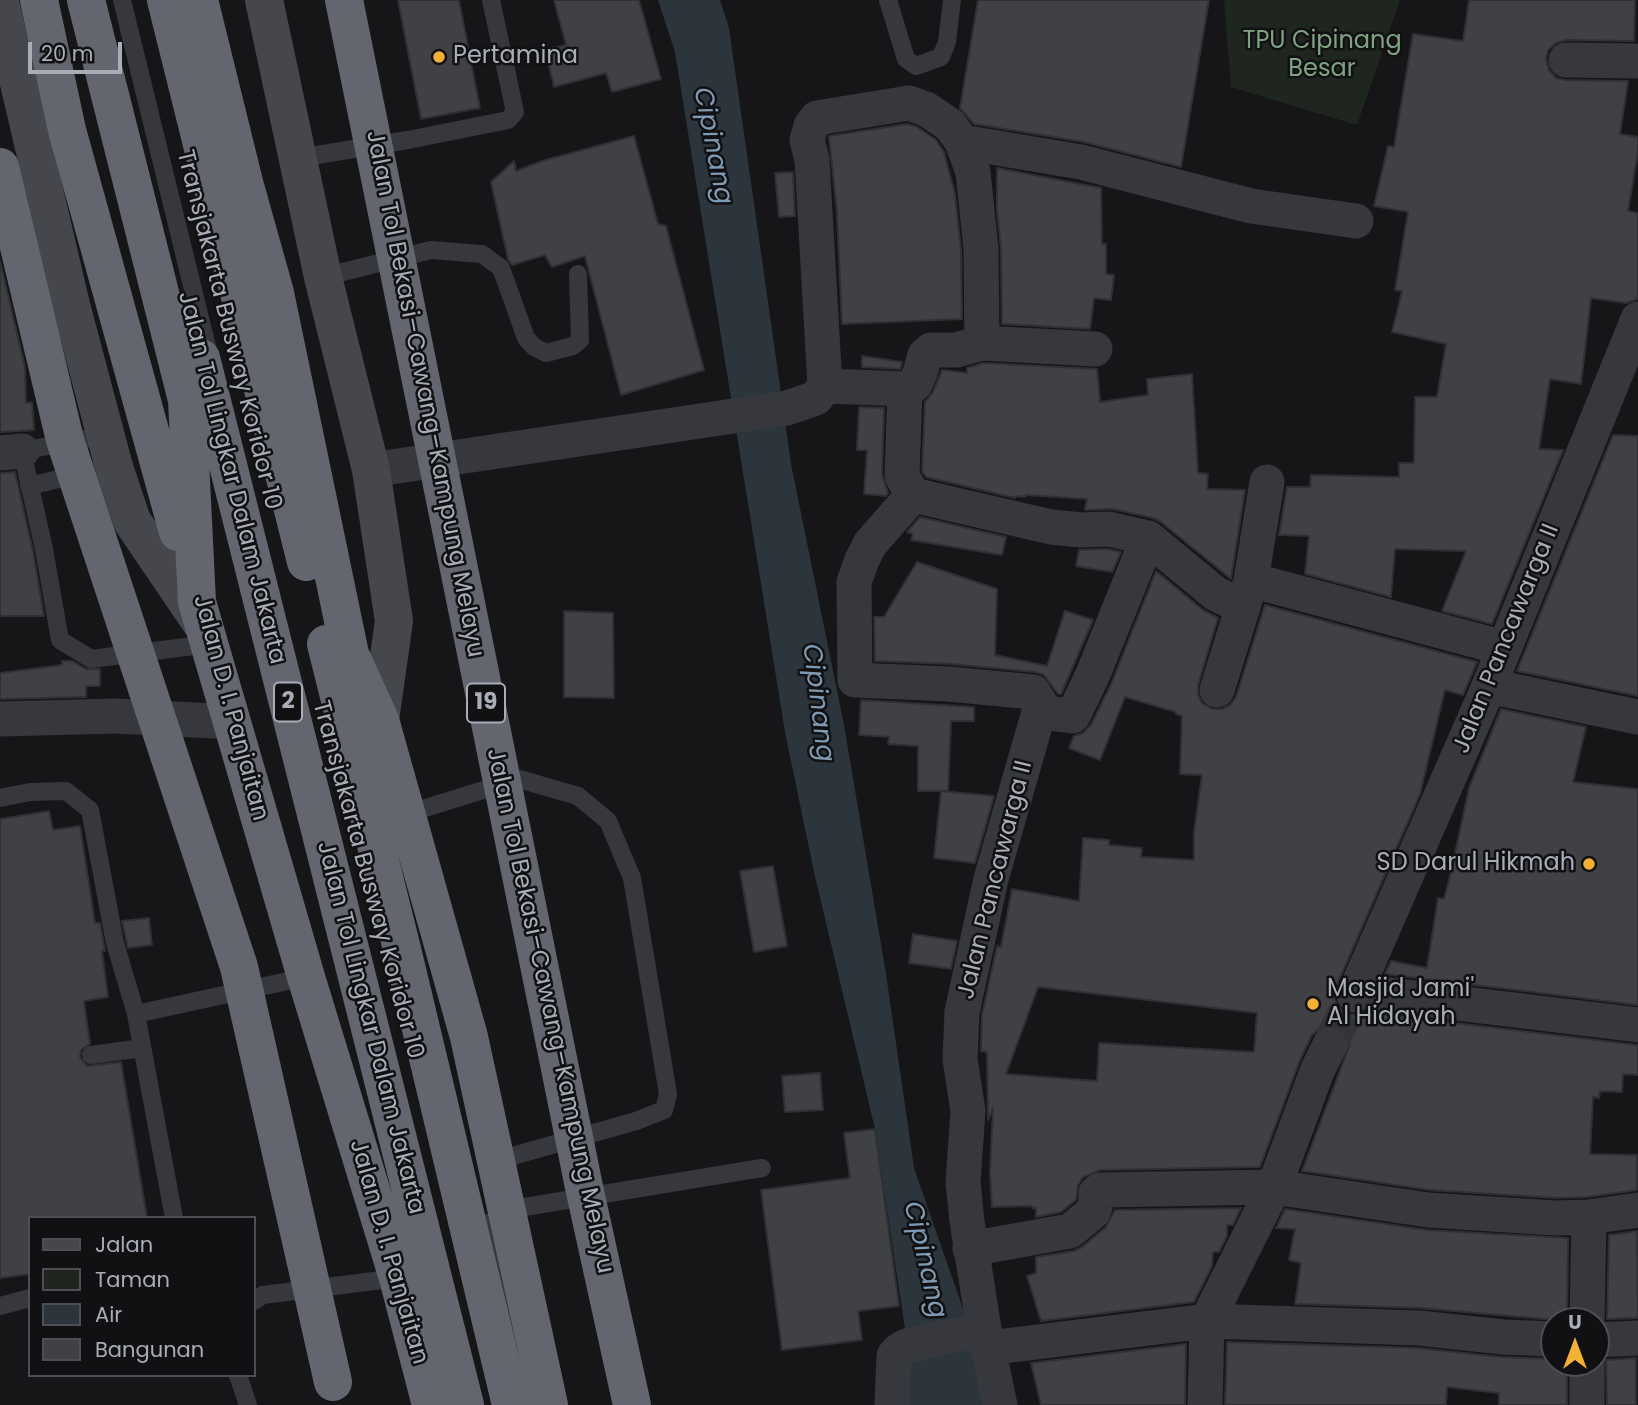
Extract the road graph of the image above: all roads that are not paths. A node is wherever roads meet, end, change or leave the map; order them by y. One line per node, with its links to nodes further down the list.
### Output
1 (39, 0): 37 (highway)
2 (86, 0): 37 (highway, Jalan D. I. Panjaitan)
3 (106, 0): 78 (highway, Jalan Tol Lingkar Dalam Jakarta / 2)
4 (122, 0): 79 (lane, Transjakarta Busway Koridor 10)
5 (166, 0): 80 (highway, Jalan Tol Lingkar Dalam Jakarta / 2)
6 (182, 0): 54 (lane, Transjakarta Busway Koridor 10)
7 (199, 0): 44 (highway)
8 (218, 0): 44 (highway)
9 (264, 0): 19 (street)
10 (344, 0): 82 (highway, Jalan Tol Bekasi–Cawang–Kampung Melayu / 19, bridge)
11 (491, 0): 19 (lane)
12 (888, 0): 13 (lane)
13 (952, 0)
14 (0, 2): 15 (street)
15 (5, 49): 29 (street)
16 (1566, 60): 17 (street)
17 (1638, 61)
18 (962, 142): 21 (street); 25 (street); 27 (street)
19 (299, 158): 23 (street)
20 (0, 167): 76 (highway, bridge)
21 (1356, 221)
22 (578, 274): 23 (lane)
23 (323, 277): 31 (street)
24 (1638, 319): 38 (street, Jalan Pancawarga II)
25 (982, 343): 26 (street); 28 (street)
26 (1095, 349)
27 (825, 386): 28 (street); 31 (street)
28 (905, 388): 34 (street)
29 (109, 451): 30 (lane); 33 (lane); 37 (street)
30 (11, 452): 33 (lane)
31 (371, 470): 44 (street)
32 (1266, 482): 36 (street)
33 (29, 486): 37 (lane)
34 (912, 495): 35 (street); 41 (street)
35 (1148, 538): 36 (street); 41 (street)
36 (1247, 594): 38 (street); 40 (street)
37 (204, 624): 45 (highway, Jalan D. I. Panjaitan)
38 (1504, 648): 39 (street, Jalan Pancawarga II)
39 (1489, 686): 42 (street); 50 (street, Jalan Pancawarga II)
40 (1217, 690)
41 (1040, 712): 61 (street, Jalan Pancawarga II)
42 (1638, 717)
43 (0, 719): 45 (street)
44 (380, 720): 47 (highway)
45 (232, 722): 48 (highway, Jalan D. I. Panjaitan)
46 (0, 798): 49 (lane)
47 (406, 814): 54 (highway); 54 (lane)
48 (306, 977): 49 (lane); 62 (highway, Jalan D. I. Panjaitan)
49 (136, 1014): 52 (lane)
50 (1638, 1026)
51 (1330, 1045): 56 (street)
52 (142, 1048): 53 (lane); 59 (lane)
53 (91, 1055)
54 (481, 1154): 57 (highway)
55 (762, 1168): 57 (lane)
56 (1274, 1187): 60 (street); 61 (street); 67 (street)
57 (494, 1205): 72 (lane); 81 (highway)
58 (1638, 1210): 60 (street)
59 (174, 1216)
60 (1588, 1217): 66 (street)
61 (970, 1249): 68 (street, Jalan Pancawarga II)
62 (398, 1278): 64 (lane); 77 (highway, Jalan D. I. Panjaitan)
63 (28, 1299): 65 (lane)
64 (256, 1300)
65 (0, 1306)
66 (1587, 1307)
67 (1207, 1321): 68 (street); 69 (street); 85 (street)
68 (980, 1336): 83 (street); 84 (street, Jalan Pancawarga II)
69 (1540, 1338)
70 (1638, 1338): 71 (street)
71 (1610, 1339)
72 (518, 1354)
73 (239, 1377): 75 (lane)
74 (1587, 1377): 86 (street)
75 (248, 1405)
76 (338, 1405)
77 (431, 1405)
78 (464, 1405)
79 (473, 1405)
80 (511, 1405)
81 (549, 1405)
82 (632, 1405)
83 (892, 1405)
84 (1000, 1405)
85 (1205, 1405)
86 (1587, 1405)

